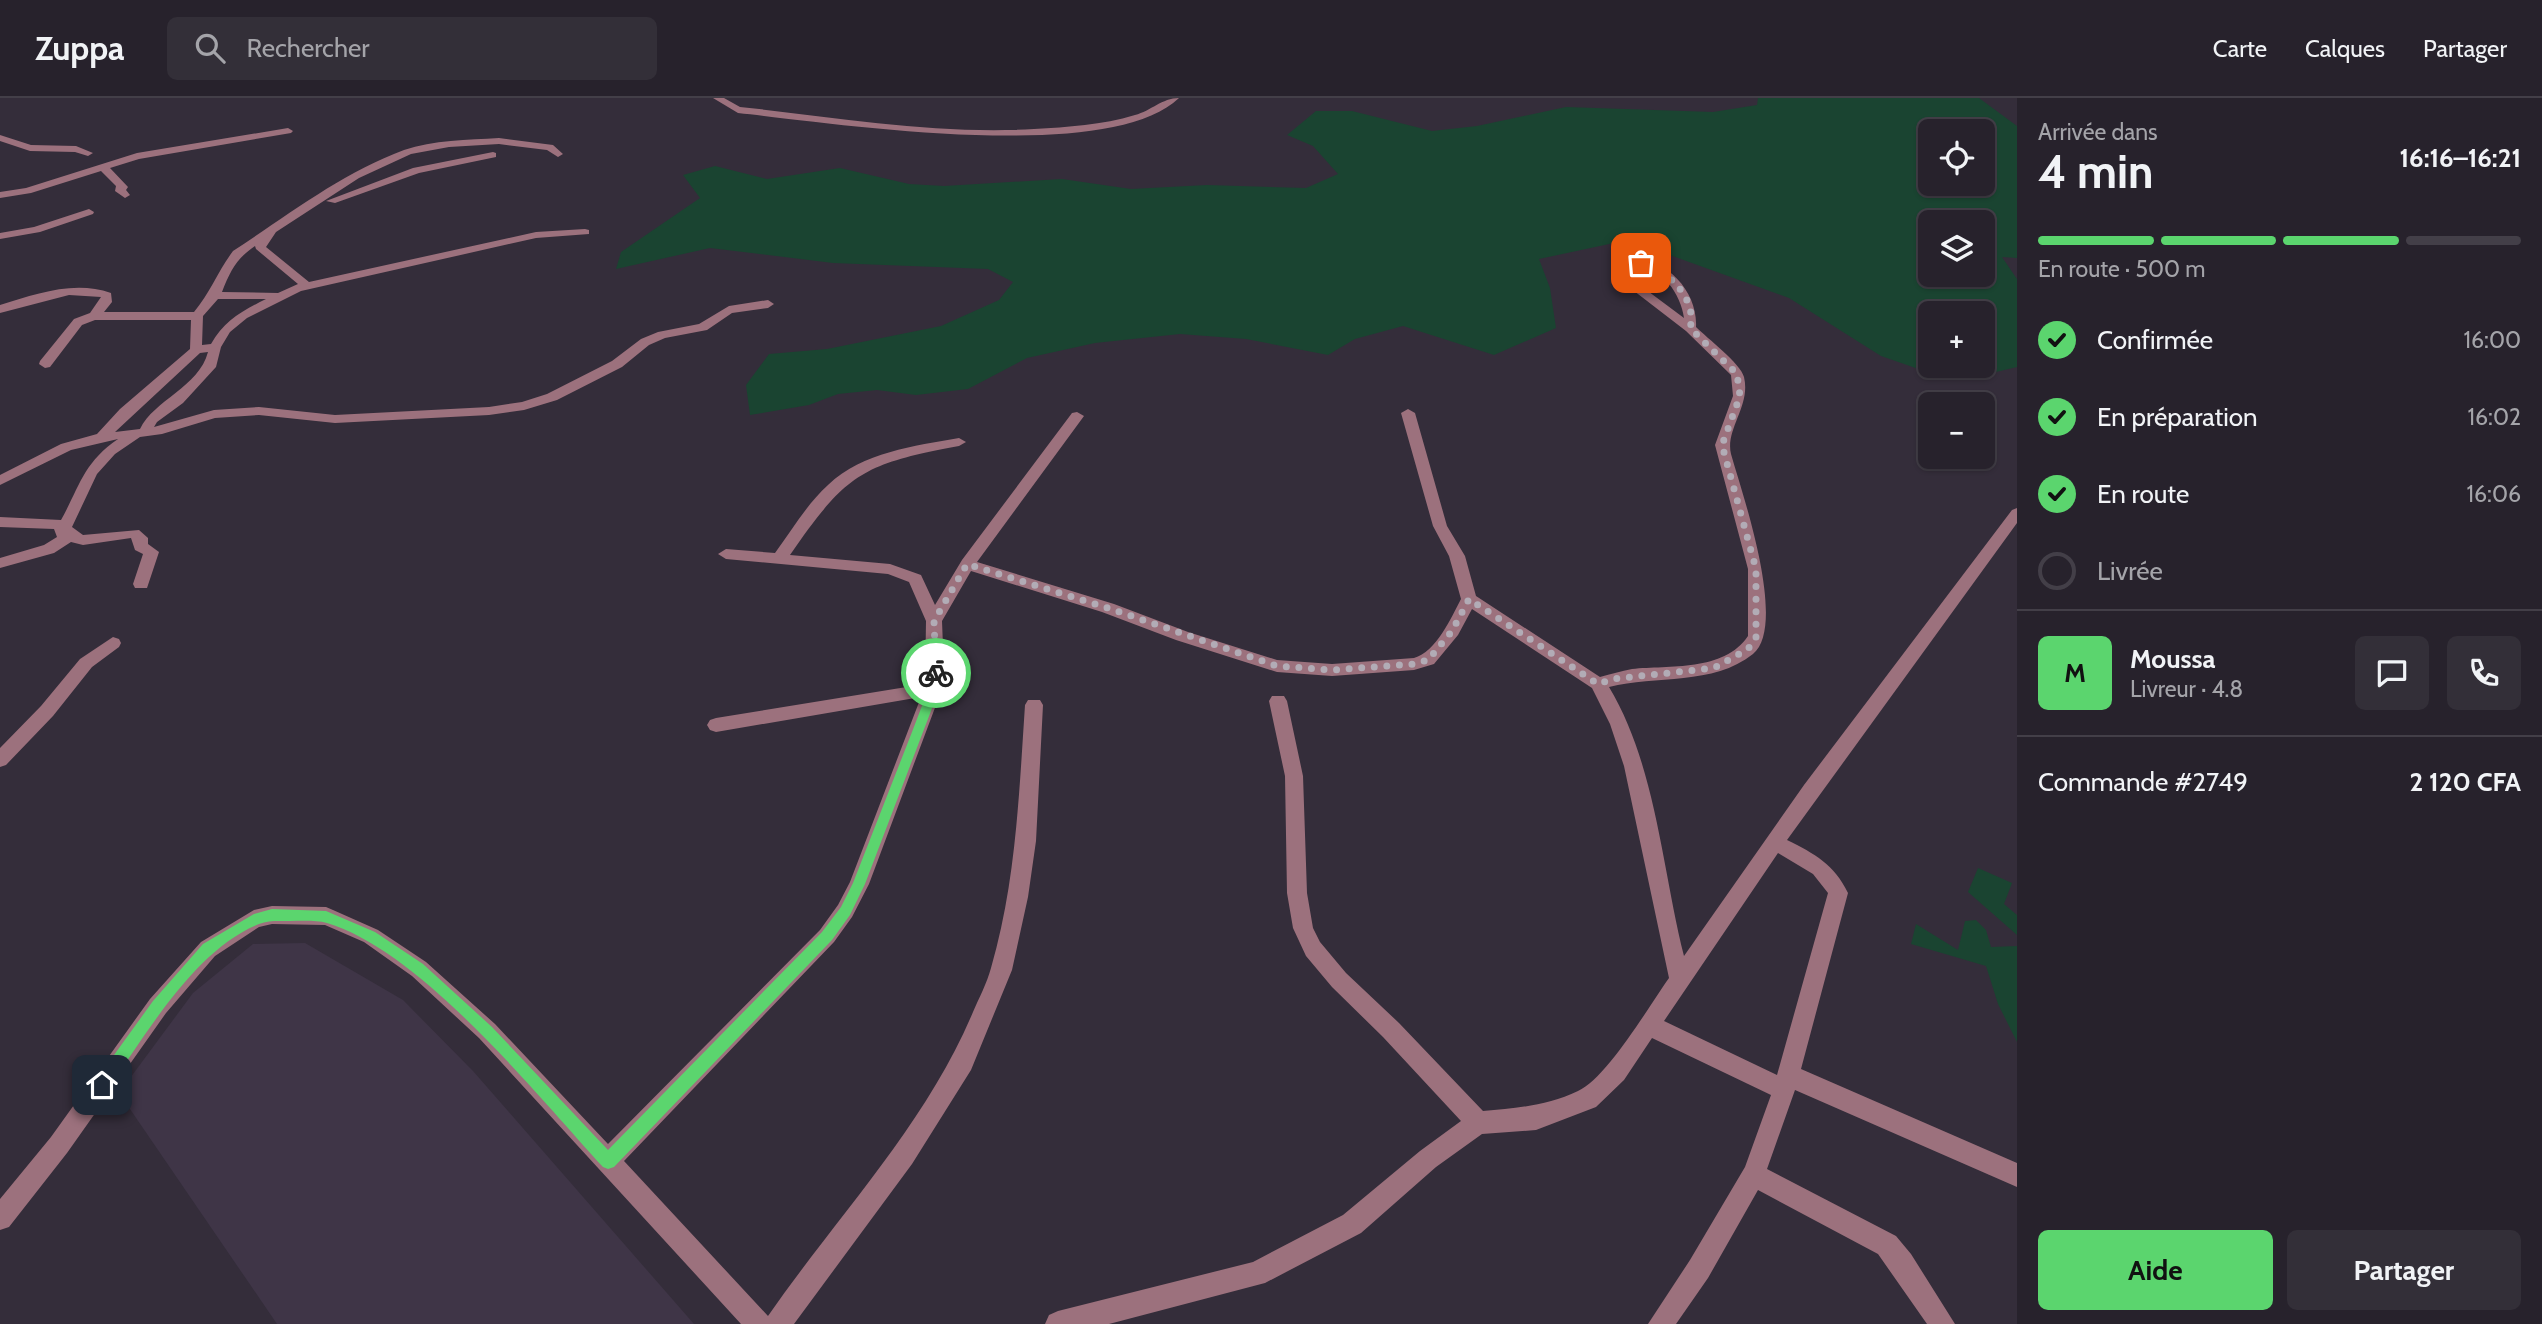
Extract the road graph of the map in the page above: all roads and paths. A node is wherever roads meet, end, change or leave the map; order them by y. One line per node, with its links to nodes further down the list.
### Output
1 (718, 98): 2 (street)
2 (1174, 98)
3 (288, 131): 8 (street)
4 (0, 138): 5 (street)
5 (88, 153)
6 (558, 154): 12 (street)
7 (493, 155): 12 (street)
8 (103, 168): 9 (street); 10 (street)
9 (0, 195)
10 (125, 195)
11 (89, 212): 14 (street)
12 (301, 213): 15 (street); 16 (street)
13 (585, 232): 17 (street)
14 (0, 236)
15 (245, 246): 16 (street); 18 (street)
16 (260, 247): 17 (street)
17 (307, 286): 19 (street)
18 (215, 295): 19 (street); 23 (street)
19 (283, 296): 25 (street)
20 (768, 304): 30 (street)
21 (0, 309): 22 (street)
22 (94, 316): 23 (street); 27 (street)
23 (197, 316): 26 (street)
24 (1690, 328): 24 (street); 45 (street)
25 (215, 347): 26 (street); 30 (street)
26 (197, 350): 31 (street)
27 (45, 364)
28 (1408, 413): 42 (street)
29 (1077, 416): 40 (street)
30 (141, 433): 31 (street); 36 (street)
31 (102, 437): 33 (street)
32 (959, 442): 38 (street)
33 (0, 481)
34 (2017, 513): 51 (street)
35 (0, 522): 36 (street)
36 (64, 527): 39 (street); 41 (street)
37 (726, 554): 38 (street)
38 (779, 559): 43 (street)
39 (0, 563)
40 (967, 564): 42 (street); 43 (street)
41 (141, 584)
42 (1469, 599): 45 (street)
43 (934, 621): 46 (street)
44 (113, 643): 50 (street)
45 (1598, 684): 52 (street)
46 (933, 690): 49 (street); 56 (street)
47 (1278, 701): 55 (street)
48 (1034, 705): 61 (street)
49 (716, 725)
50 (0, 760)
51 (1776, 843): 52 (street); 54 (street)
52 (1680, 980): 53 (street)
53 (1648, 1025): 54 (street); 55 (street)
54 (1786, 1083): 57 (street); 58 (street)
55 (1478, 1123): 62 (street)
56 (608, 1161): 59 (street); 60 (street)
57 (1753, 1175): 63 (street); 64 (street)
58 (2017, 1175)
59 (0, 1219)
60 (759, 1324)
61 (778, 1324)
62 (1058, 1324)
63 (1661, 1324)
64 (1942, 1324)

